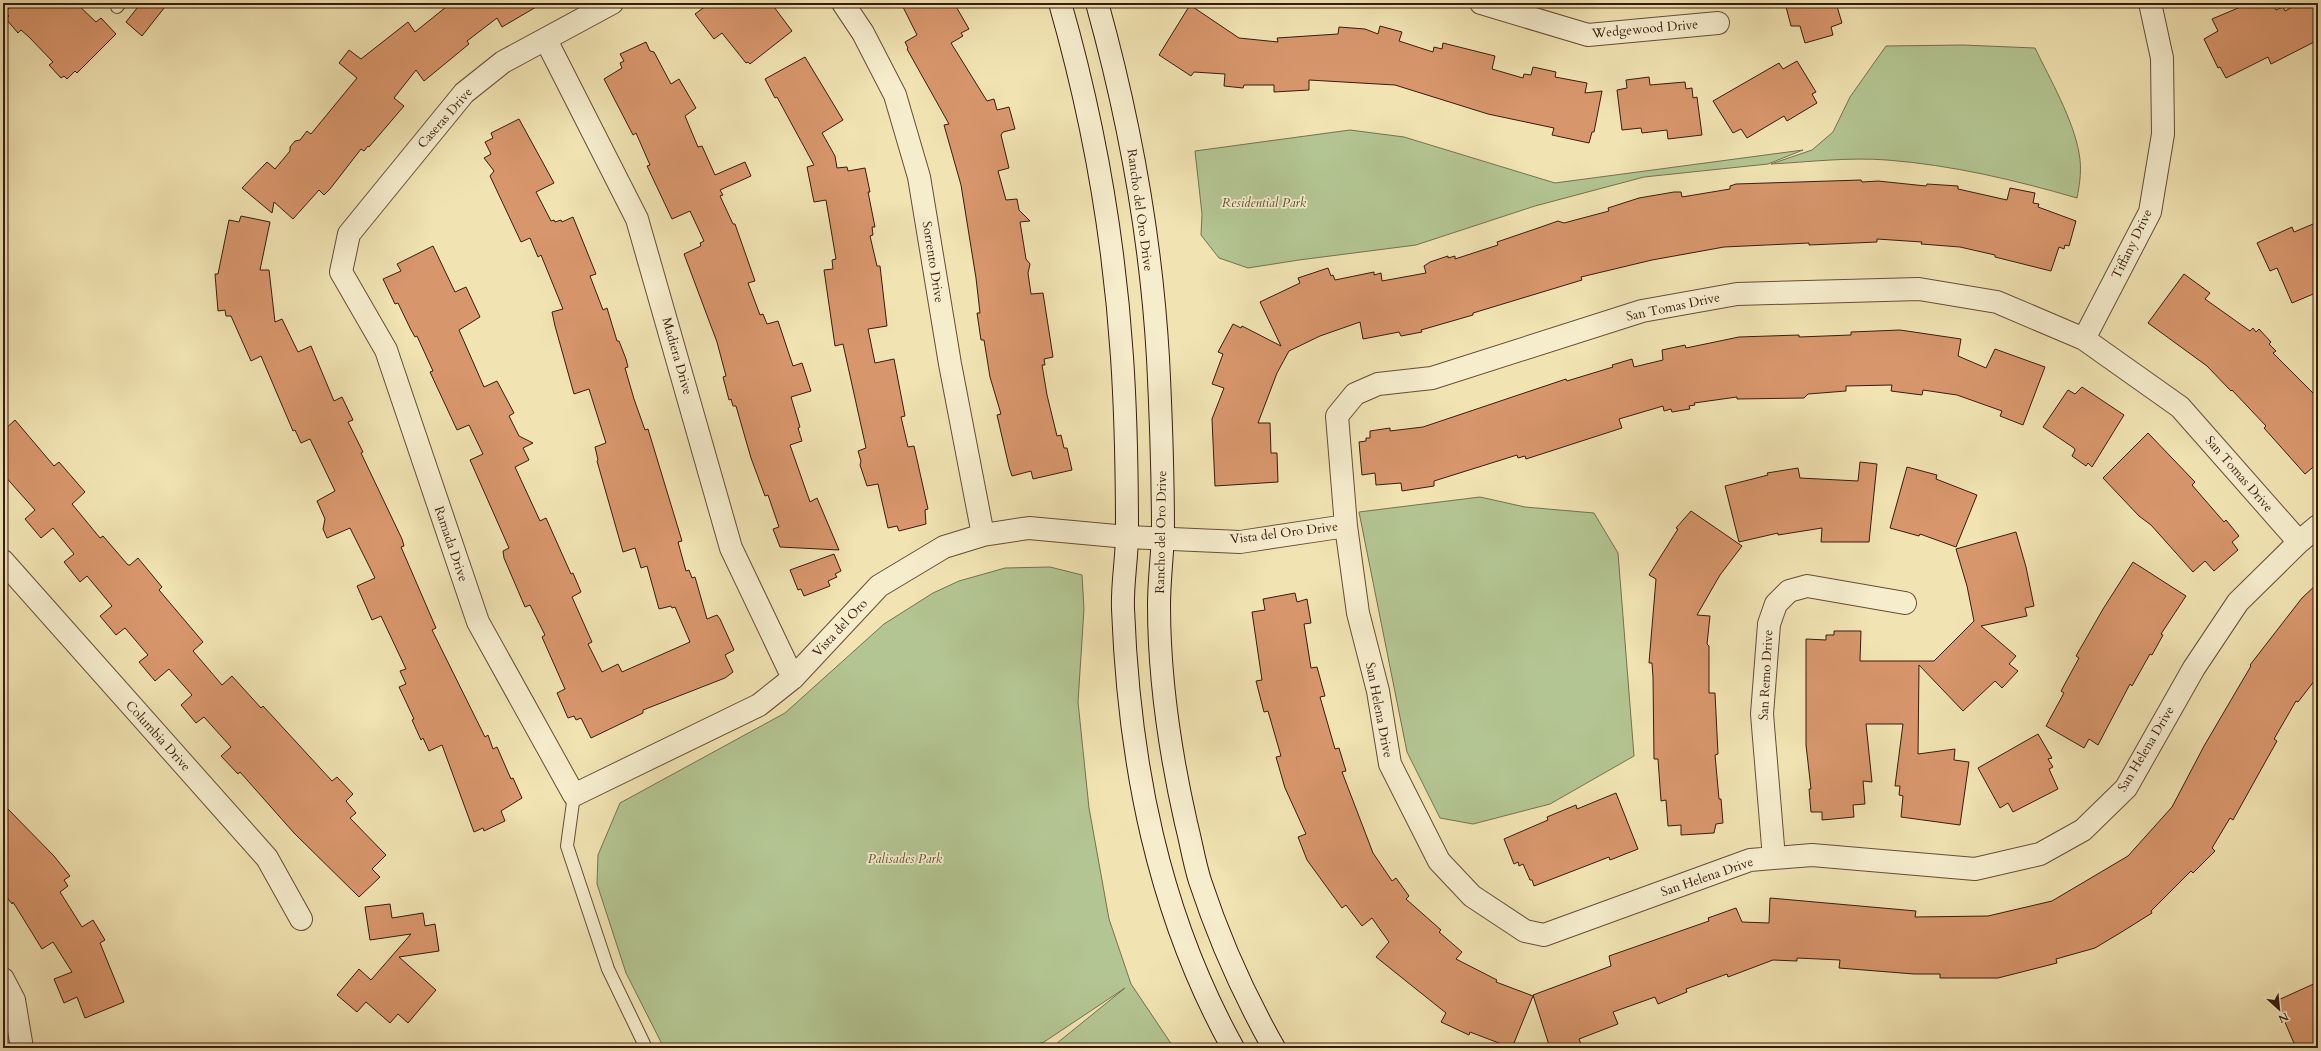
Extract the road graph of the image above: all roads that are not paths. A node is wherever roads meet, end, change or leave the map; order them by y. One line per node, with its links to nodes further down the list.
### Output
1 (612, 3): 8 (street, Caseras Drive)
2 (843, 3): 13 (street, Sorrento Drive)
3 (1060, 3): 14 (street)
4 (1097, 3): 15 (street, Rancho del Oro Drive)
5 (1481, 3): 7 (street, Wedgewood Drive)
6 (2150, 3): 10 (street, Tiffany Drive)
7 (1718, 23)
8 (546, 40): 9 (street, Caseras Drive); 19 (street, Madiera Drive)
9 (348, 285): 20 (street, Ramada Drive)
10 (2084, 339): 11 (street, San Tomas Drive); 16 (street, San Tomas Drive)
11 (1346, 526): 15 (street, Vista del Oro Drive); 21 (street, San Helena Drive)
12 (2318, 526): 16 (street, San Helena Drive)
13 (983, 535): 14 (street, Vista del Oro); 19 (street, Vista del Oro)
14 (1127, 537): 15 (street, Vista del Oro Drive); 26 (street)
15 (1163, 538): 27 (street, Rancho del Oro Drive)
16 (2299, 542): 21 (street, San Helena Drive)
17 (3, 561): 22 (street, Columbia Drive)
18 (1905, 603): 21 (street, San Remo Drive)
19 (793, 678): 20 (street, Vista del Oro)
20 (574, 795): 25 (lane)
21 (1774, 858)
22 (301, 919)
23 (3, 979): 24 (street)
24 (22, 1048)
25 (646, 1048)
26 (1233, 1048)
27 (1274, 1048)

